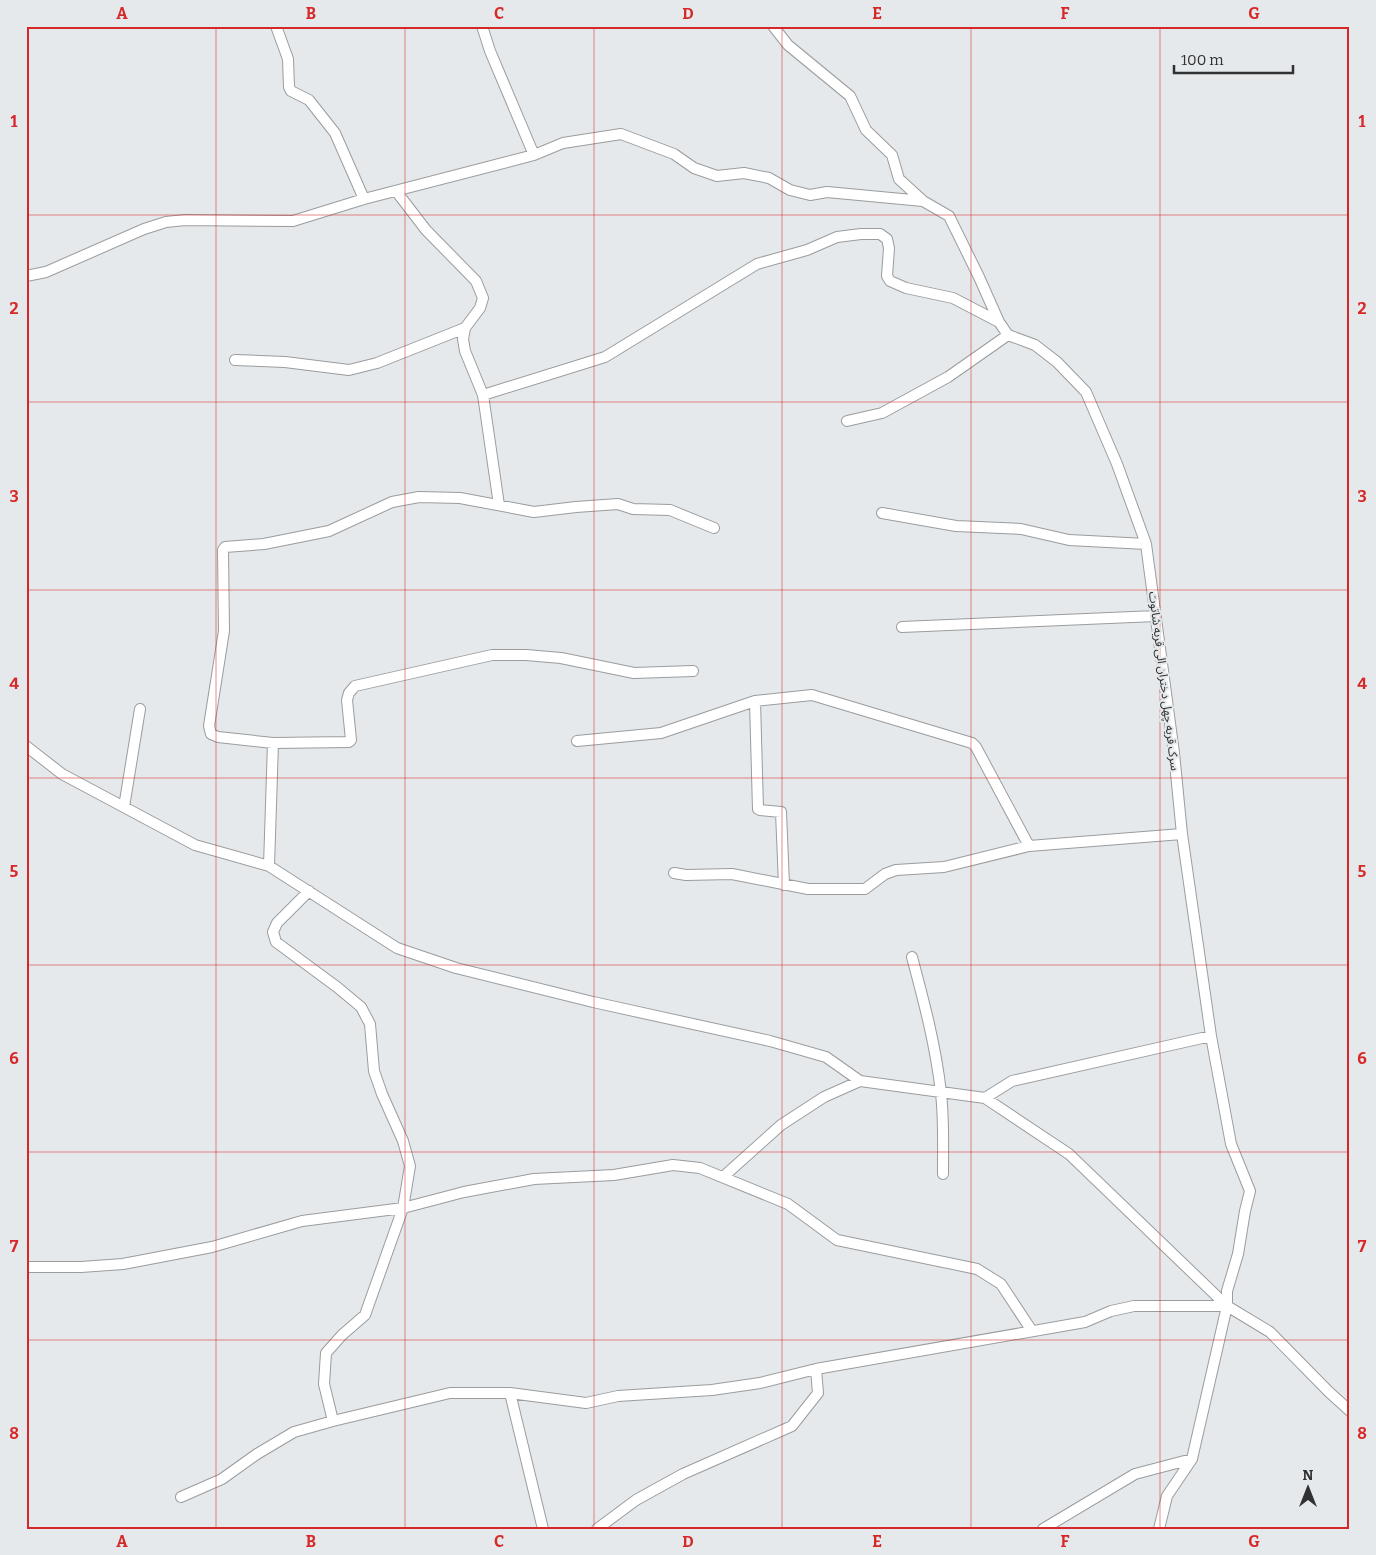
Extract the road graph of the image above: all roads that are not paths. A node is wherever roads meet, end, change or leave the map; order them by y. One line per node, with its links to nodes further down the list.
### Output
1 (276, 26): 6 (street)
2 (482, 26): 4 (street)
3 (773, 26): 7 (street)
4 (534, 155): 5 (street); 7 (street)
5 (396, 191): 6 (street); 10 (street)
6 (364, 199): 8 (street)
7 (923, 201): 9 (street)
8 (26, 276)
9 (999, 322): 11 (street); 13 (street)
10 (465, 328): 12 (street); 13 (street)
11 (1008, 335): 14 (street); 18 (street, سرک قریه چهل دختران الی قریه شاتوت)
12 (235, 360)
13 (483, 394): 15 (street)
14 (846, 421)
15 (499, 505): 17 (street); 25 (street)
16 (882, 514): 18 (street)
17 (714, 528)
18 (1146, 544): 19 (street, سرک قریه چهل دختران الی قریه شاتوت)
19 (1156, 616): 20 (street); 28 (street, سرک قریه چهل دختران الی قریه شاتوت)
20 (902, 627)
21 (693, 671): 25 (street)
22 (755, 701): 24 (street); 29 (street); 32 (street)
23 (140, 709): 27 (street)
24 (577, 741)
25 (273, 743): 30 (street)
26 (26, 746): 27 (street)
27 (124, 808): 30 (street)
28 (1182, 834): 29 (street); 35 (street, سرک قریه چهل دختران الی قریه شاتوت)
29 (1029, 846): 32 (street)
30 (269, 866): 33 (street)
31 (674, 873): 32 (street)
32 (784, 885)
33 (308, 891): 36 (street); 41 (street)
34 (912, 957): 37 (street)
35 (1211, 1036): 38 (street); 43 (street, سرک قریه چهل دختران الی قریه شاتوت)
36 (860, 1081): 37 (street); 40 (street)
37 (941, 1092): 38 (street); 39 (street)
38 (985, 1098): 43 (street)
39 (943, 1174)
40 (723, 1177): 41 (street); 44 (street)
41 (403, 1208): 42 (street); 48 (street)
42 (26, 1267)
43 (1227, 1306): 44 (street); 47 (street); 49 (street, سرک قریه چهل دختران الی قریه شاتوت)
44 (1032, 1331): 45 (street)
45 (816, 1368): 46 (street); 52 (street)
46 (510, 1392): 48 (street); 51 (street)
47 (1350, 1411)
48 (333, 1421): 50 (street)
49 (1192, 1459): 53 (street); 54 (street)
50 (181, 1497)
51 (543, 1529)
52 (597, 1529)
53 (1043, 1529)
54 (1159, 1529)

